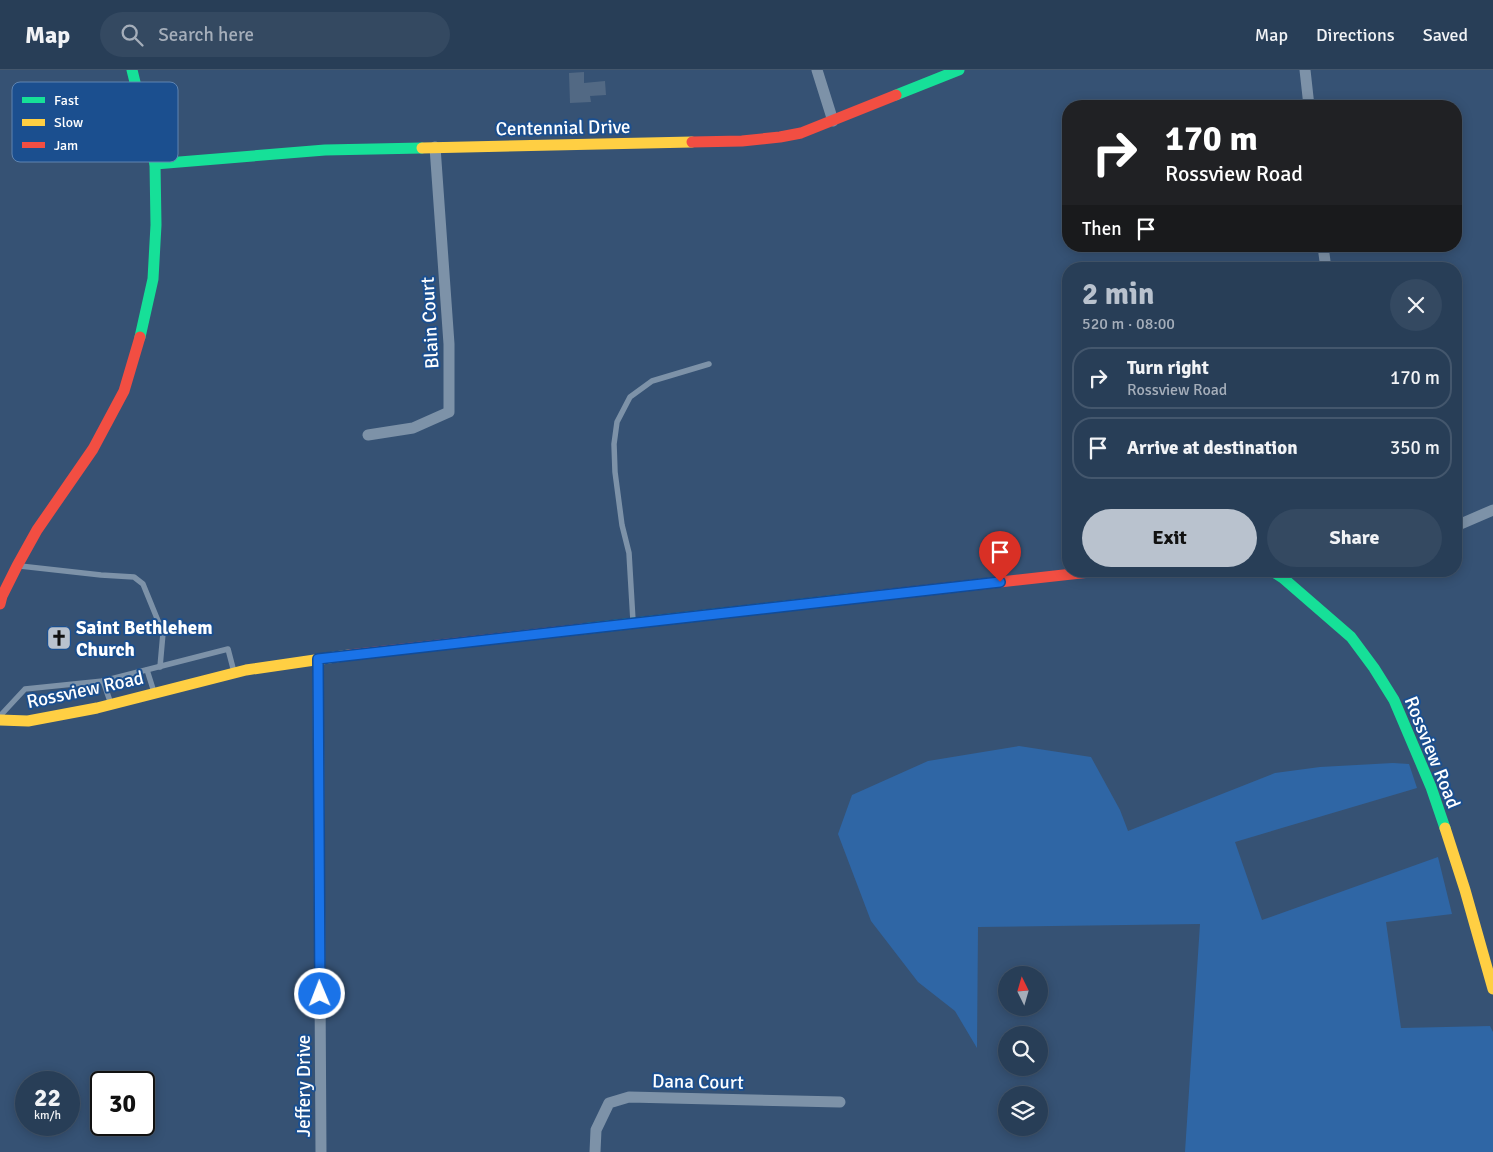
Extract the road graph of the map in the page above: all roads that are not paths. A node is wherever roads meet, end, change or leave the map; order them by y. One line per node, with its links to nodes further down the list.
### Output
1 (817, 70): 5 (street)
2 (959, 70): 5 (street, Centennial Drive)
3 (1305, 70): 4 (street)
4 (1308, 100)
5 (834, 121): 6 (street, Centennial Drive)
6 (435, 148): 7 (street, Centennial Drive); 9 (street, Blain Court)
7 (155, 164): 12 (street)
8 (709, 364): 16 (lane)
9 (368, 435)
10 (1493, 510): 11 (street)
11 (1462, 523)
12 (17, 566): 15 (street); 18 (lane)
13 (1062, 575): 16 (street, Rossview Road)
14 (1281, 577): 26 (street, Rossview Road)
15 (0, 604)
16 (634, 624): 17 (street, Rossview Road)
17 (318, 659): 20 (street, Rossview Road); 28 (street, Jeffery Drive)
18 (160, 666): 19 (lane); 20 (lane)
19 (147, 670): 21 (lane); 22 (lane)
20 (234, 672): 22 (street, Rossview Road)
21 (103, 681): 23 (lane); 24 (lane)
22 (154, 692): 23 (street, Rossview Road)
23 (111, 704): 25 (street, Rossview Road)
24 (0, 716)
25 (0, 720)
26 (1493, 989)
27 (840, 1102): 29 (street, Dana Court)
28 (321, 1152)
29 (595, 1152)

